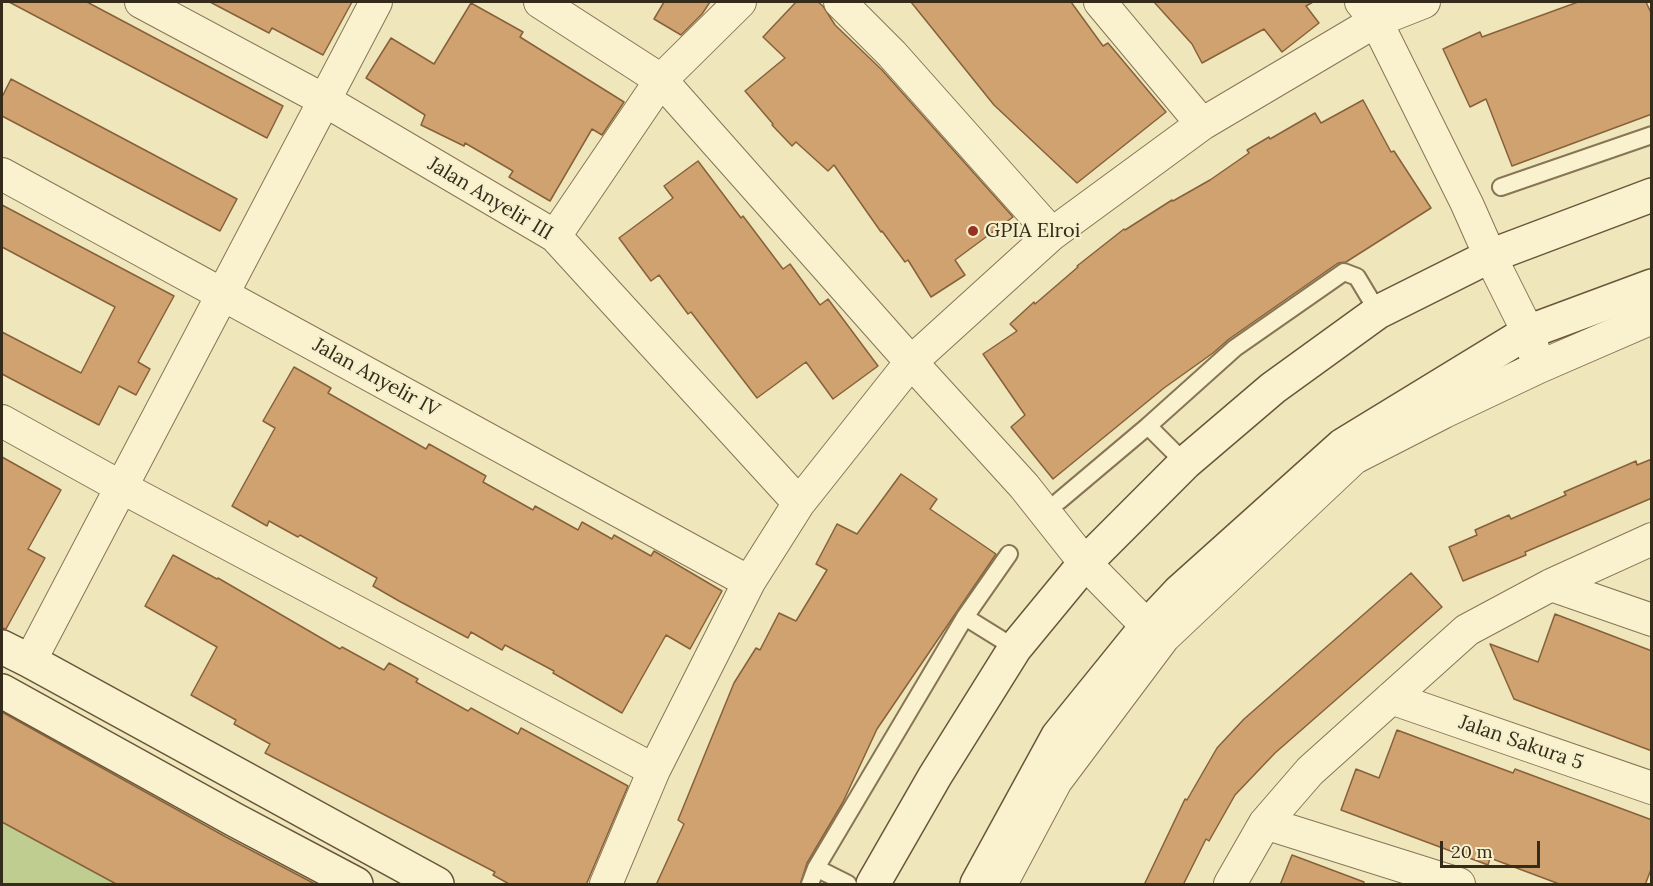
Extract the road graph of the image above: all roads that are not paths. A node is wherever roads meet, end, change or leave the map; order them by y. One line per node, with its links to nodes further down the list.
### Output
1 (141, 2): 10 (street, Jalan Anyelir III)
2 (376, 2): 10 (street)
3 (540, 2): 9 (street)
4 (740, 2): 9 (street)
5 (840, 2): 16 (street)
6 (1100, 2): 11 (street)
7 (1424, 2): 8 (street)
8 (1368, 11): 11 (street); 18 (street)
9 (661, 80): 17 (street); 24 (street)
10 (324, 100): 17 (street, Jalan Anyelir III); 20 (street)
11 (1202, 124): 16 (street)
12 (1652, 135): 14 (lane)
13 (2, 174): 20 (street, Jalan Anyelir IV)
14 (1501, 188)
15 (1652, 195): 18 (street)
16 (1052, 234): 24 (street)
17 (555, 236): 32 (street, Jalan Anyelir III)
18 (1490, 256): 21 (street); 23 (street)
19 (1652, 286): 23 (street)
20 (223, 294): 30 (street); 36 (street, Jalan Anyelir IV)
21 (1378, 312): 27 (lane); 29 (street)
22 (1652, 318): 25 (street)
23 (1528, 332): 25 (street); 28 (street)
24 (911, 362): 32 (street); 35 (street)
25 (1539, 367): 28 (street)
26 (2, 421): 30 (street)
27 (1148, 426): 29 (lane); 31 (lane)
28 (1348, 452): 40 (street)
29 (1185, 463): 35 (street)
30 (122, 487): 42 (street); 45 (street)
31 (1059, 501)
32 (799, 503): 36 (street)
33 (1652, 539): 37 (street)
34 (1009, 554): 38 (lane)
35 (1084, 563): 40 (street); 41 (street)
36 (749, 582): 45 (street)
37 (1551, 585): 39 (street); 44 (street)
38 (965, 617): 41 (lane); 50 (lane)
39 (1652, 620)
40 (1155, 631): 51 (street)
41 (1016, 648): 57 (street)
42 (16, 654): 46 (street)
43 (2, 691): 48 (street)
44 (1391, 698): 47 (street, Jalan Sakura 5); 49 (street)
45 (654, 770): 54 (street)
46 (252, 783): 48 (street); 53 (street)
47 (1652, 788)
48 (235, 820): 52 (street)
49 (1264, 823): 58 (street); 59 (street)
50 (816, 868): 55 (lane); 56 (lane)
51 (992, 879)
52 (356, 885)
53 (437, 885)
54 (606, 885)
55 (810, 885)
56 (848, 885)
57 (873, 885)
58 (1230, 885)
59 (1459, 885)

